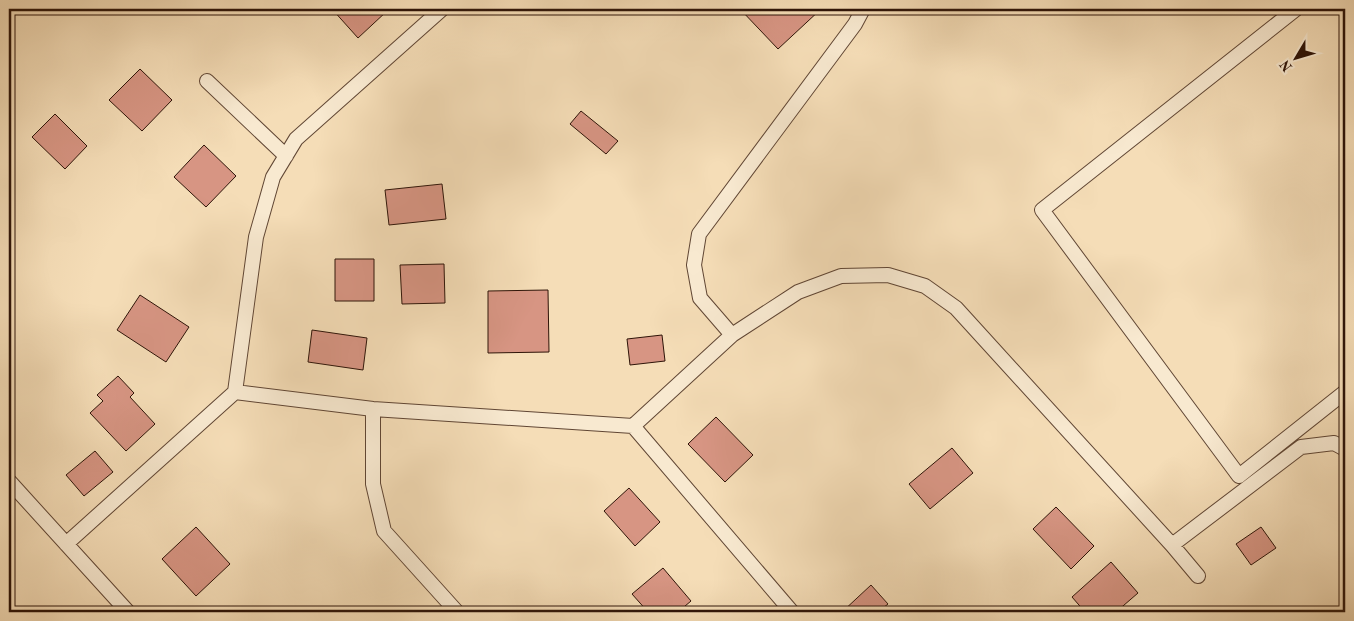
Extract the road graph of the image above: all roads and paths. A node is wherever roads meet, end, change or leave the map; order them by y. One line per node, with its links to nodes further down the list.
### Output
1 (442, 9): 5 (lane)
2 (863, 9): 6 (lane)
3 (1296, 9): 8 (lane)
4 (207, 81): 5 (lane)
5 (286, 156): 7 (lane)
6 (732, 336): 10 (lane); 14 (lane)
7 (235, 392): 9 (lane); 13 (lane)
8 (1345, 392)
9 (373, 409): 10 (lane); 17 (lane)
10 (633, 426): 18 (lane)
11 (1345, 449): 14 (lane)
12 (9, 481): 13 (lane)
13 (66, 544): 16 (lane)
14 (1172, 545): 15 (lane)
15 (1198, 576)
16 (128, 612)
17 (456, 612)
18 (792, 612)

